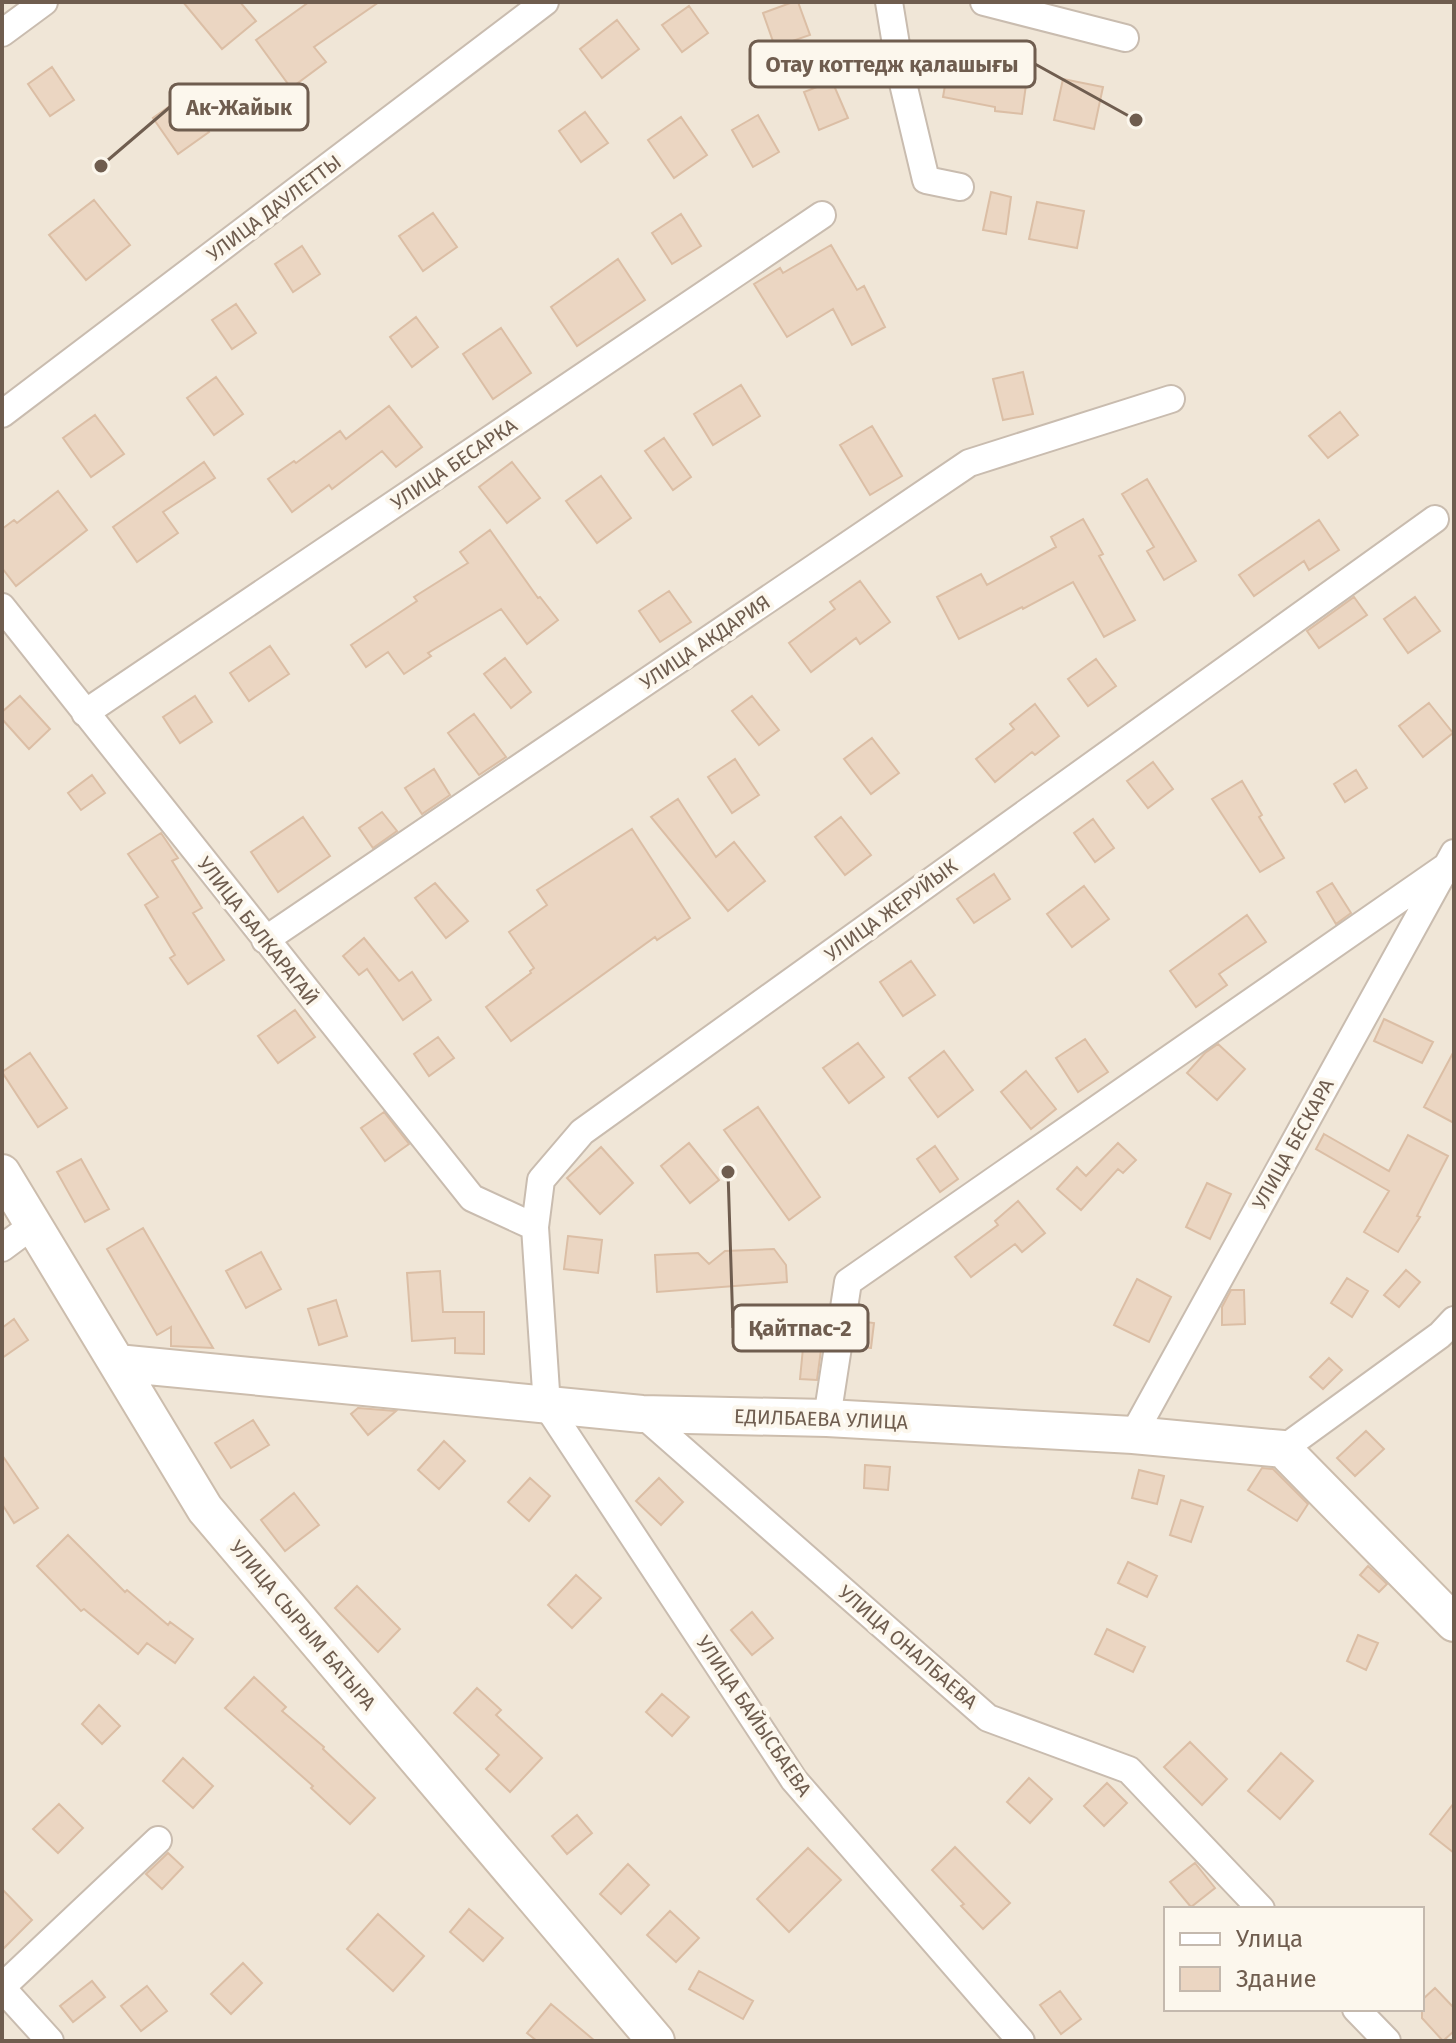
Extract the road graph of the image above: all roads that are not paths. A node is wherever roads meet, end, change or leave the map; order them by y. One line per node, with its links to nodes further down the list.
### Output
1 (44, 2): 5 (street)
2 (545, 2): 10 (street, УЛИЦА ДАУЛЕТТЫ)
3 (889, 2): 7 (street)
4 (984, 2): 6 (street)
5 (2, 33)
6 (1125, 38)
7 (960, 187)
8 (822, 215): 13 (street, УЛИЦА БЕСАРКА)
9 (1171, 399): 15 (street, УЛИЦА АКДАРИЯ)
10 (2, 414)
11 (1435, 519): 18 (street, УЛИЦА ЖЕРУЙЫК)
12 (2, 607): 13 (street, УЛИЦА БАЛКАРАГАЙ)
13 (85, 713): 15 (street, УЛИЦА БАЛКАРАГАЙ)
14 (1449, 860): 24 (street); 25 (street, УЛИЦА БЕСКАРА)
15 (265, 940): 18 (street, УЛИЦА БАЛКАРАГАЙ)
16 (2, 1173): 17 (street, УЛИЦА СЫРЫМ БАТЫРА)
17 (33, 1225): 19 (street); 21 (street, УЛИЦА СЫРЫМ БАТЫРА)
18 (535, 1227): 22 (street, УЛИЦА ЖЕРУЙЫК)
19 (2, 1248)
20 (1454, 1320): 26 (street)
21 (117, 1363): 22 (street, ЕДИЛБАЕВА УЛИЦА); 33 (street, УЛИЦА СЫРЫМ БАТЫРА)
22 (547, 1406): 23 (street, ЕДИЛБАЕВА УЛИЦА); 34 (street, УЛИЦА БАЙЫСБАЕВА)
23 (642, 1414): 24 (street, ЕДИЛБАЕВА УЛИЦА); 29 (street, УЛИЦА ОНАЛБАЕВА)
24 (827, 1418): 25 (street, ЕДИЛБАЕВА УЛИЦА)
25 (1133, 1435): 26 (street, ЕДИЛБАЕВА УЛИЦА)
26 (1283, 1449): 27 (street)
27 (1454, 1623)
28 (158, 1840): 30 (street)
29 (1259, 1907)
30 (2, 1988): 32 (street)
31 (1358, 2011): 35 (street)
32 (50, 2041)
33 (656, 2041)
34 (1021, 2041)
35 (1387, 2041)

